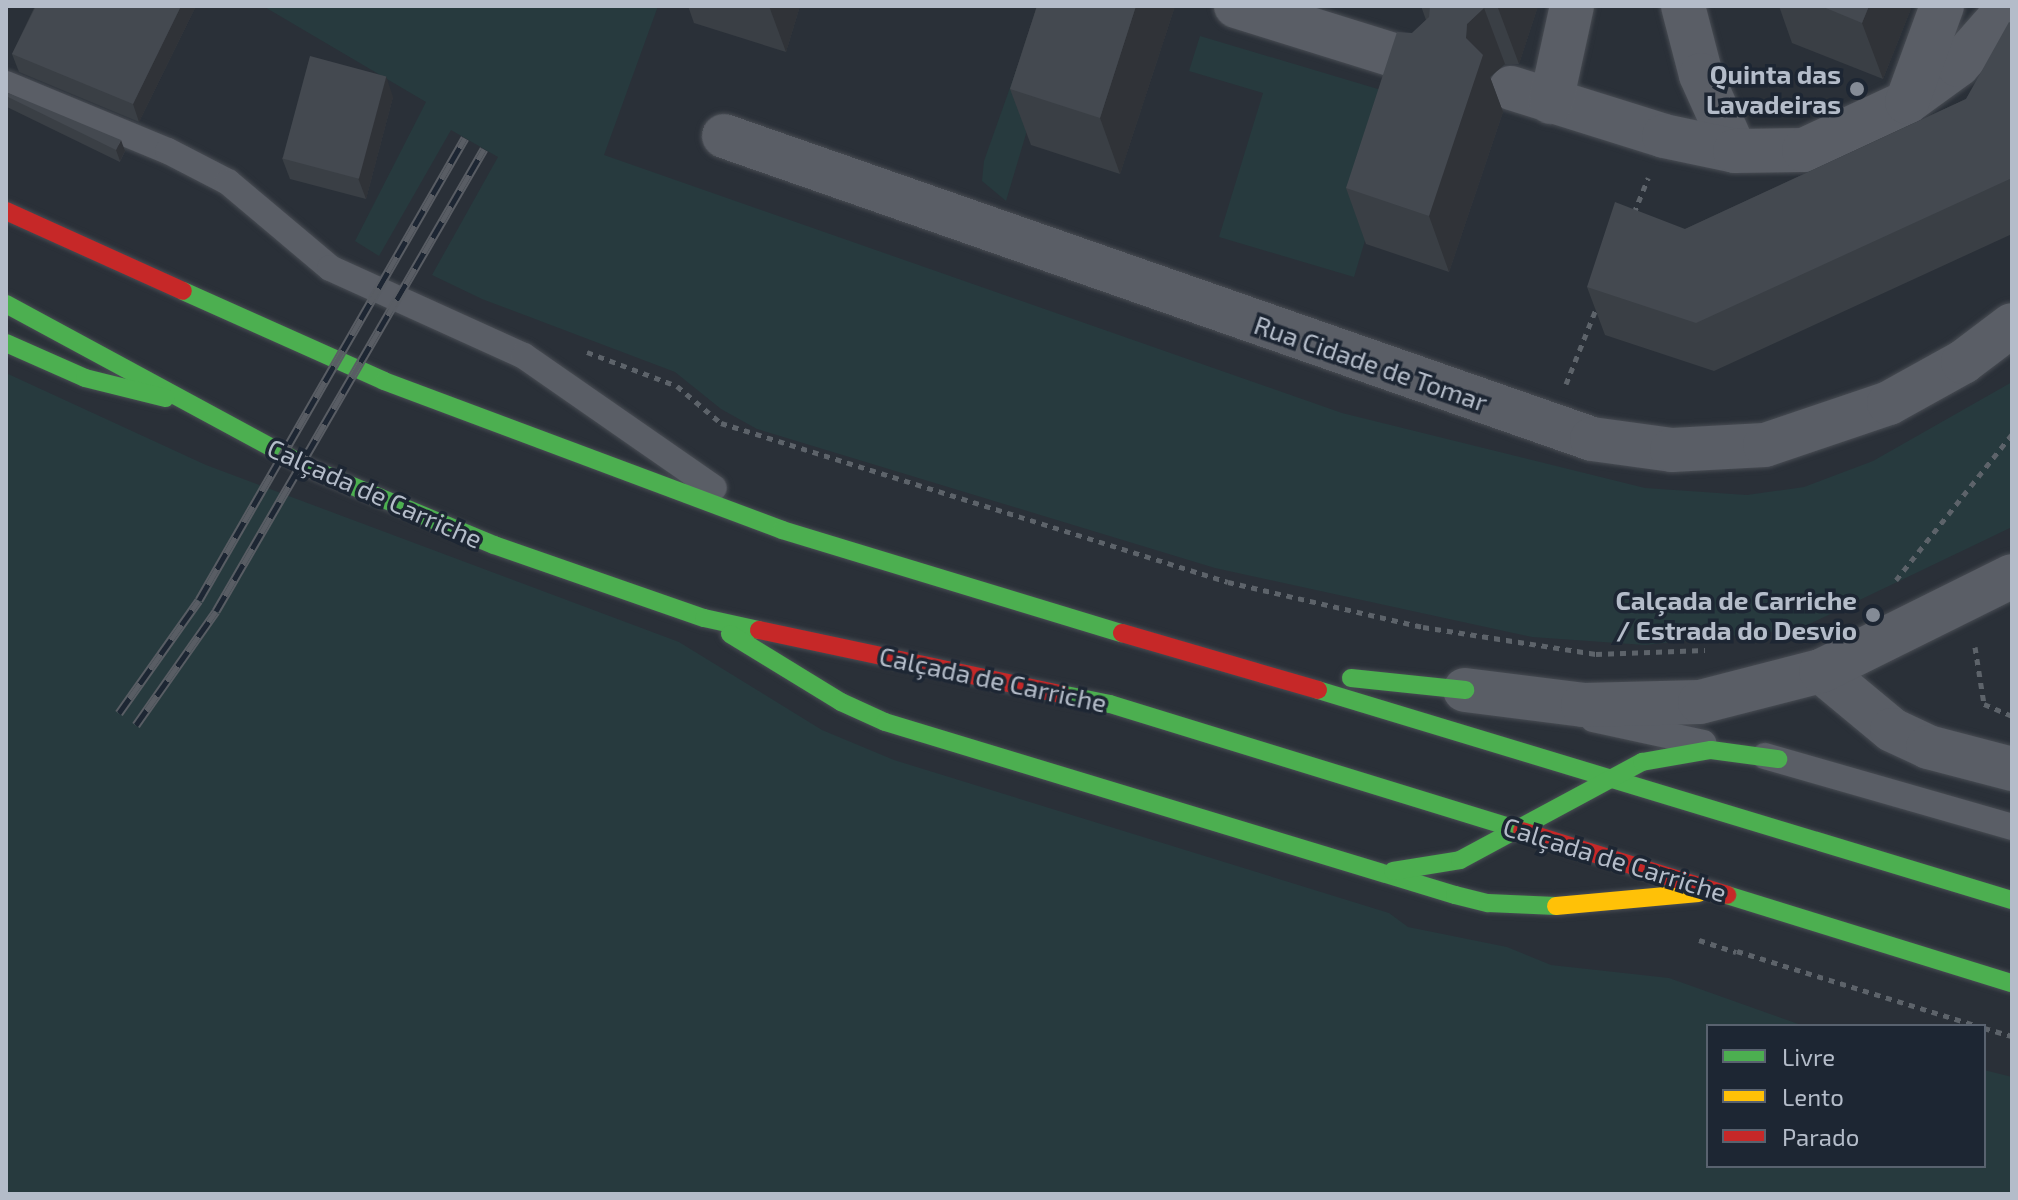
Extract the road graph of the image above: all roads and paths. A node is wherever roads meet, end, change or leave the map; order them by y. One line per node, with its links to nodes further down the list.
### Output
1 (1236, 6): 6 (street)
2 (1572, 6): 9 (street)
3 (1683, 6): 13 (street)
4 (1942, 6): 10 (street)
5 (2010, 6): 10 (street)
6 (1426, 65)
7 (6, 84): 24 (lane)
8 (1511, 88): 9 (street)
9 (1551, 102): 12 (street)
10 (1907, 102): 13 (street)
11 (724, 136): 22 (street, Rua Cidade de Tomar)
12 (1664, 136): 13 (street); 15 (path)
13 (1735, 151)
14 (6, 211): 24 (main road)
15 (1630, 223)
16 (1601, 296): 22 (path)
17 (6, 304): 21 (main road, Calçada de Carriche)
18 (2012, 325): 22 (street, Rua Cidade de Tomar)
19 (6, 343): 21 (main road)
20 (582, 350): 30 (path)
21 (179, 401): 27 (main road, Calçada de Carriche)
22 (1550, 426)
23 (2012, 434): 26 (path)
24 (782, 530): 28 (main road)
25 (2012, 576): 31 (street)
26 (1893, 584)
27 (704, 618): 38 (main road, Calçada de Carriche); 39 (main road)
28 (1110, 630): 32 (main road); 36 (main road)
29 (1975, 647): 33 (path)
30 (1715, 649)
31 (1821, 671): 32 (street); 35 (street)
32 (1465, 690): 34 (lane)
33 (2012, 716)
34 (1778, 759): 36 (main road); 37 (lane)
35 (2012, 769)
36 (1613, 775): 38 (main road); 40 (main road)
37 (2012, 827)
38 (1518, 830): 39 (main road); 41 (main road, Calçada de Carriche)
39 (1355, 864): 41 (main road)
40 (2012, 900)
41 (1752, 901): 42 (main road, Calçada de Carriche)
42 (2012, 983)
43 (1986, 1029): 44 (path)
44 (2012, 1036)

